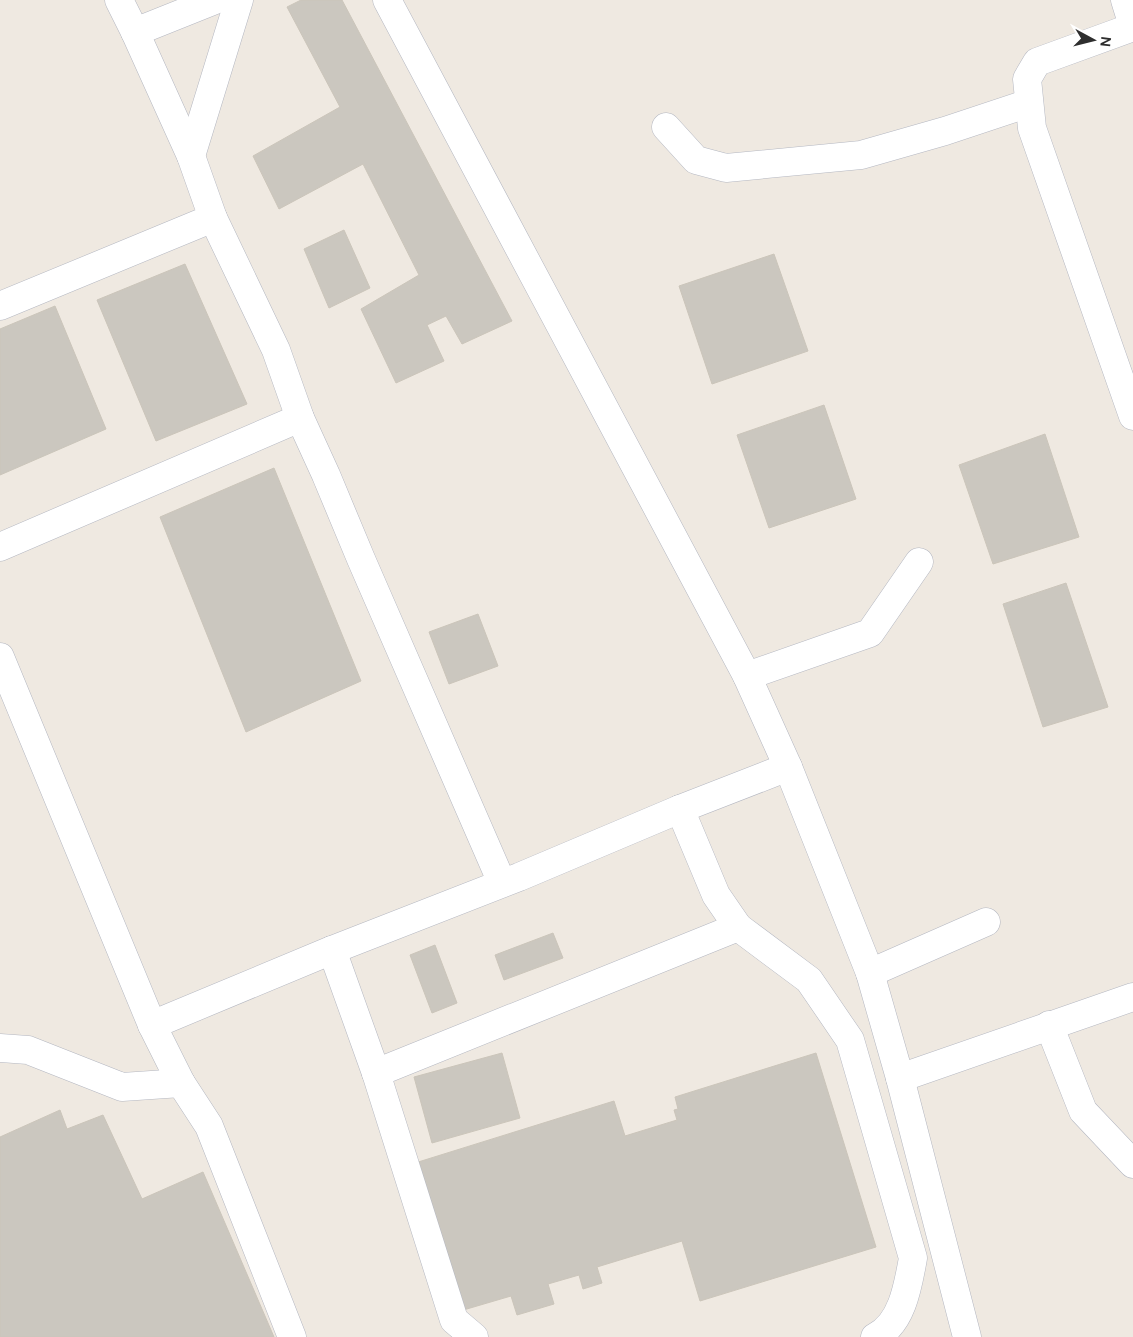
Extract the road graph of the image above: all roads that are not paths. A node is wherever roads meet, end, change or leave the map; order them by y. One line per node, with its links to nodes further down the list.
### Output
1 (119, 0): 7 (street)
2 (215, 0): 7 (street)
3 (239, 0): 10 (street)
4 (387, 0): 18 (street)
5 (1125, 0): 6 (street)
6 (1133, 26): 8 (street)
7 (135, 32): 10 (street)
8 (1029, 103): 9 (street); 13 (street)
9 (666, 127)
10 (191, 156): 11 (street)
11 (213, 218): 12 (street); 14 (street)
12 (0, 306)
13 (1133, 416)
14 (300, 418): 15 (street); 21 (street)
15 (0, 547)
16 (919, 562): 18 (street)
17 (0, 657): 27 (street)
18 (747, 676): 19 (street)
19 (788, 768): 20 (street); 25 (street)
20 (680, 809): 21 (street); 23 (street)
21 (502, 883): 24 (street)
22 (986, 922): 25 (street)
23 (738, 927): 30 (street); 36 (street)
24 (332, 950): 27 (street); 30 (street)
25 (870, 973): 31 (street)
26 (1133, 997): 28 (street)
27 (152, 1025): 32 (street)
28 (1049, 1025): 31 (street); 33 (street)
29 (0, 1048): 32 (street)
30 (376, 1073): 35 (street)
31 (900, 1078): 37 (street)
32 (181, 1083): 34 (street)
33 (1133, 1164)
34 (292, 1337)
35 (474, 1337)
36 (876, 1337)
37 (967, 1337)

